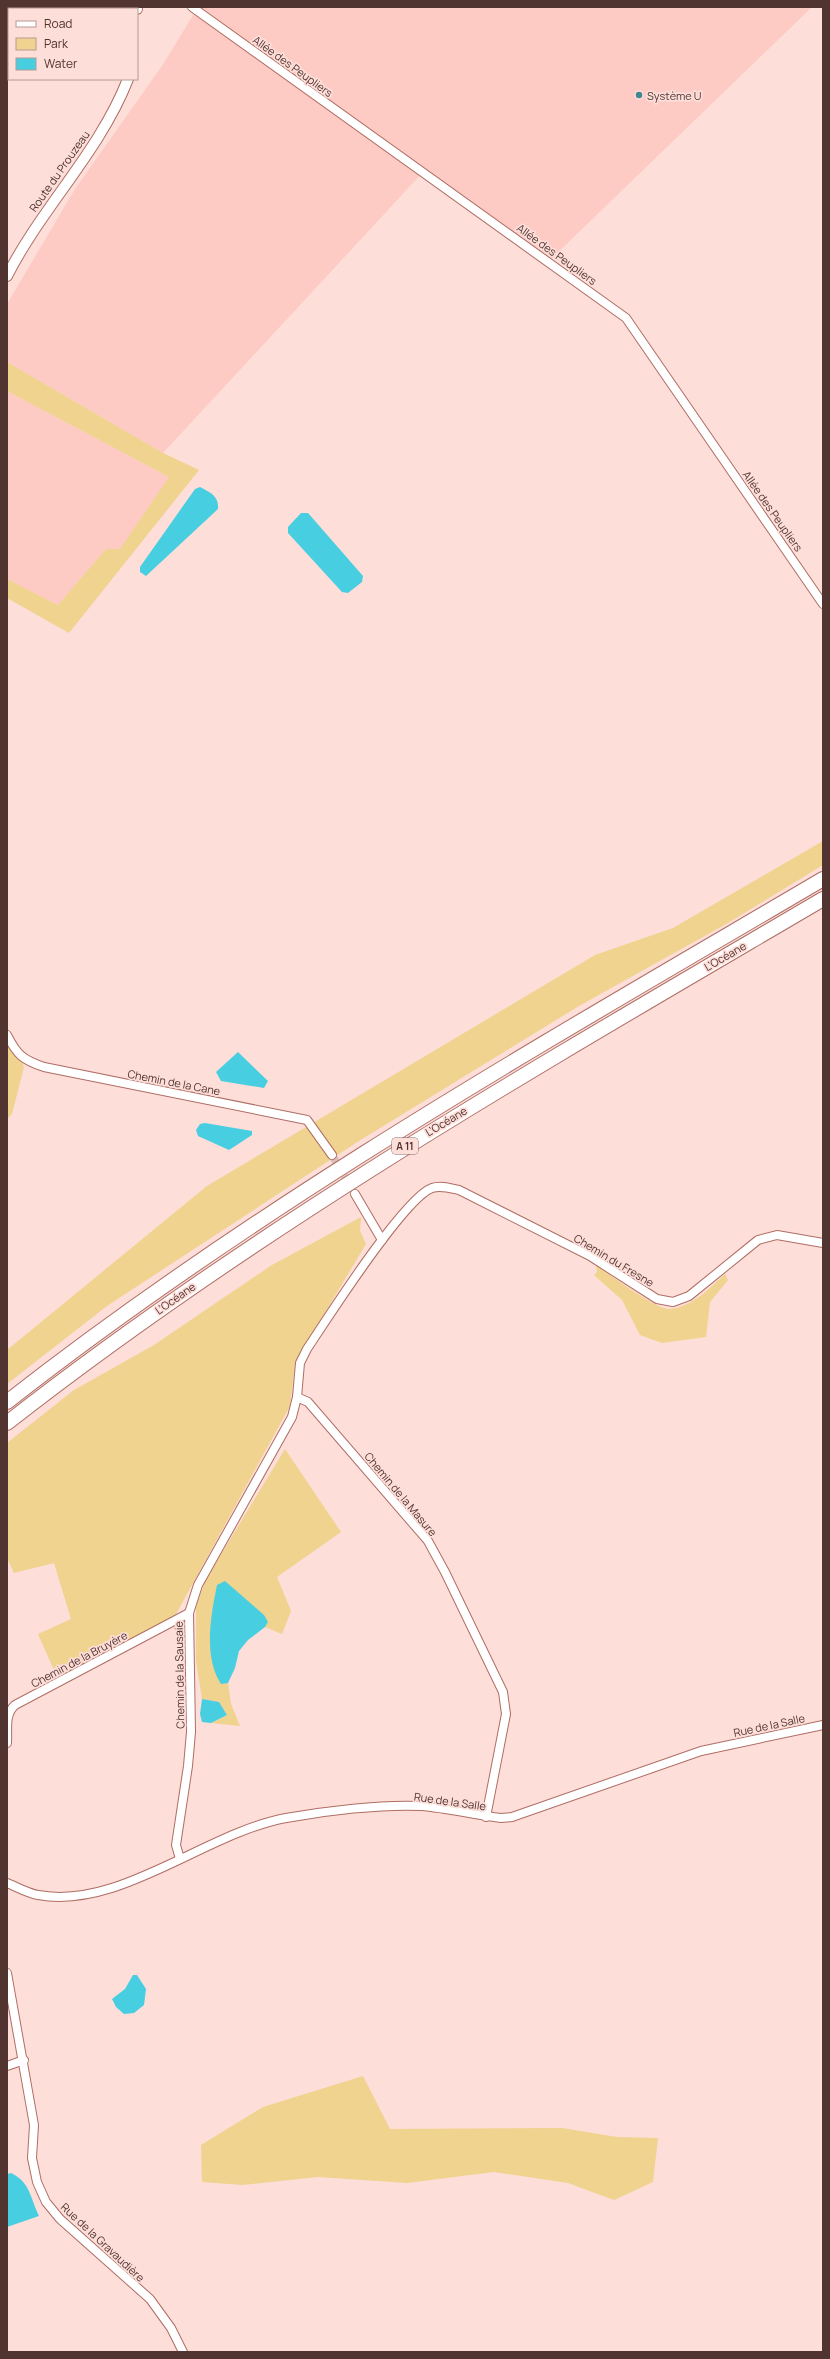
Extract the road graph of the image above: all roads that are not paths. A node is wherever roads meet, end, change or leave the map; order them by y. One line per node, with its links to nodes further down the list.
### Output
1 (192, 7): 4 (street, Allée des Peupliers)
2 (128, 80): 3 (street, Route du Prouzeau)
3 (7, 276)
4 (823, 604)
5 (823, 879): 13 (highway, L’Océane / A 11)
6 (823, 899): 14 (highway, L’Océane / A 11)
7 (7, 1035): 8 (street, Chemin de la Cane)
8 (332, 1155)
9 (355, 1194): 10 (street)
10 (382, 1240): 11 (street, Chemin du Fresne); 12 (street)
11 (823, 1243)
12 (297, 1397): 15 (street, Chemin de la Sausaie); 18 (street, Chemin de la Masure)
13 (7, 1402)
14 (7, 1423)
15 (189, 1613): 17 (street, Chemin de la Bruyère); 19 (street, Chemin de la Sausaie)
16 (823, 1725): 18 (street, Rue de la Salle)
17 (7, 1743)
18 (486, 1817): 19 (street, Rue de la Salle)
19 (180, 1859): 20 (street, Rue de la Salle)
20 (7, 1883)
21 (7, 1973): 22 (street, Rue de la Gravaudière)
22 (24, 2060): 23 (street); 24 (street, Rue de la Gravaudière)
23 (7, 2066)
24 (183, 2352)

